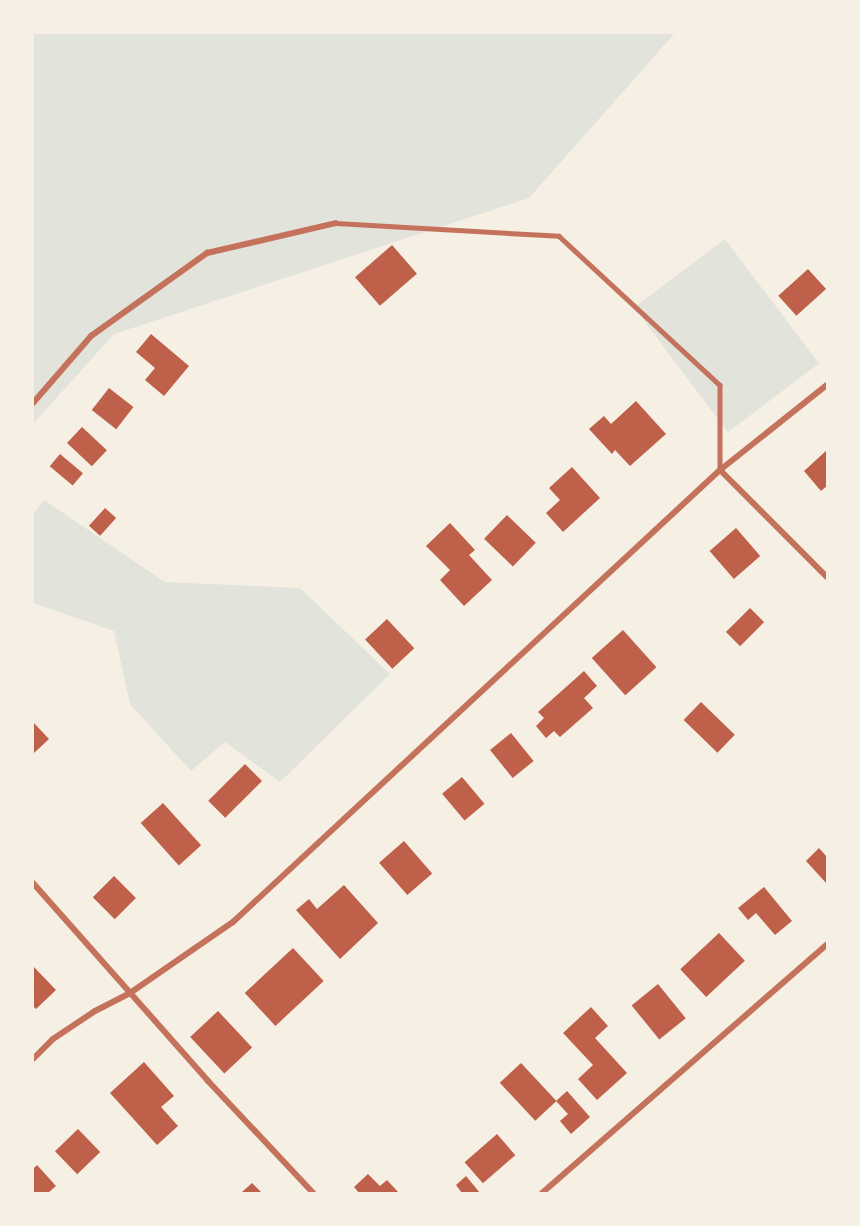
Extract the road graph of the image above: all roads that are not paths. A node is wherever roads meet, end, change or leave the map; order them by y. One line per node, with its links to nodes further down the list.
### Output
1 (336, 223): 3 (street); 4 (lane)
2 (827, 385): 4 (street)
3 (33, 403)
4 (720, 470): 5 (street); 8 (street)
5 (827, 577)
6 (33, 883): 8 (street)
7 (827, 944): 11 (street)
8 (130, 993): 9 (street); 10 (street)
9 (33, 1059)
10 (313, 1193)
11 (542, 1193)

